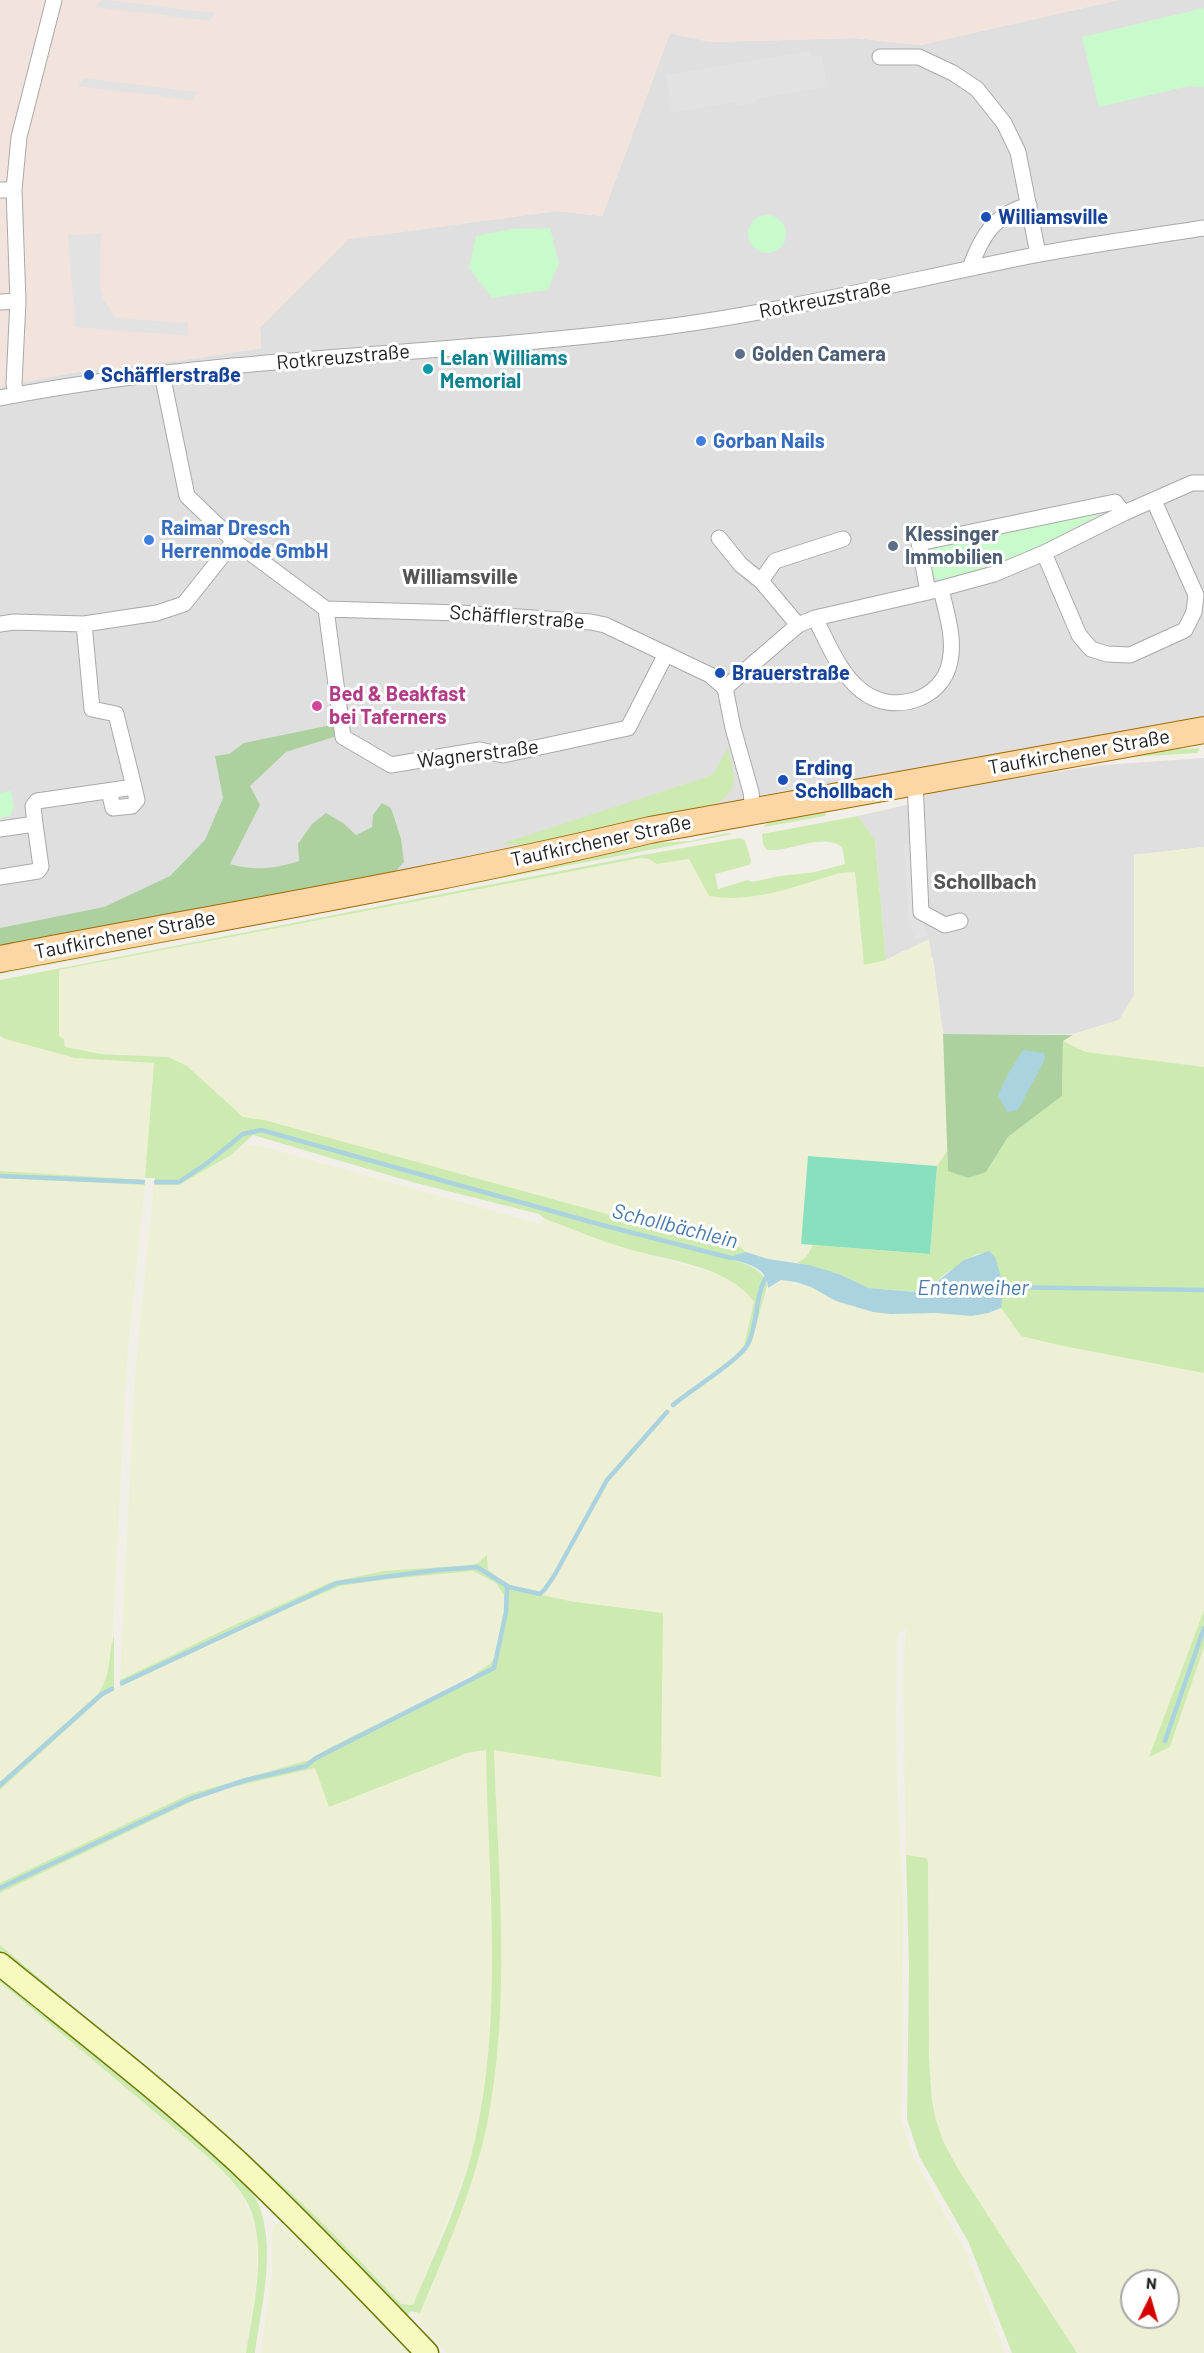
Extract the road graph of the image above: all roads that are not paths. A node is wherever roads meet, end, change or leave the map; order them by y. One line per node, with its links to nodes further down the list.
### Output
1 (54, 0): 3 (street)
2 (880, 57): 4 (street)
3 (7, 190): 8 (street)
4 (1029, 205): 6 (street); 7 (street)
5 (1204, 228): 6 (street, Rotkreuzstraße)
6 (1038, 254): 7 (street, Rotkreuzstraße)
7 (970, 268): 10 (street, Rotkreuzstraße)
8 (18, 301): 9 (street); 11 (street)
9 (0, 302)
10 (162, 374): 11 (street, Rotkreuzstraße); 18 (street)
11 (16, 395): 12 (street, Rotkreuzstraße)
12 (0, 398)
13 (1204, 483): 14 (street)
14 (1154, 501): 15 (street); 19 (street)
15 (1124, 513): 19 (street); 21 (street)
16 (719, 538): 20 (street)
17 (843, 539): 20 (street)
18 (234, 541): 22 (street); 25 (street)
19 (1044, 553): 21 (street)
20 (761, 581): 26 (street)
21 (935, 590): 23 (street); 23 (street)
22 (326, 609): 27 (street, Schäfflerstraße); 27 (street, Wagnerstraße)
23 (815, 618): 26 (street)
24 (0, 624): 25 (street)
25 (84, 624): 32 (street)
26 (798, 625): 28 (street)
27 (666, 654): 28 (street, Schäfflerstraße)
28 (725, 688): 31 (street)
29 (1204, 730): 30 (main road, Taufkirchener Straße)
30 (915, 782): 31 (main road, Taufkirchener Straße); 35 (street)
31 (753, 810): 36 (main road, Taufkirchener Straße)
32 (36, 824): 33 (street); 34 (street)
33 (0, 829)
34 (0, 877)
35 (960, 921)
36 (0, 958)
37 (0, 1964): 38 (main road)
38 (427, 2353)

